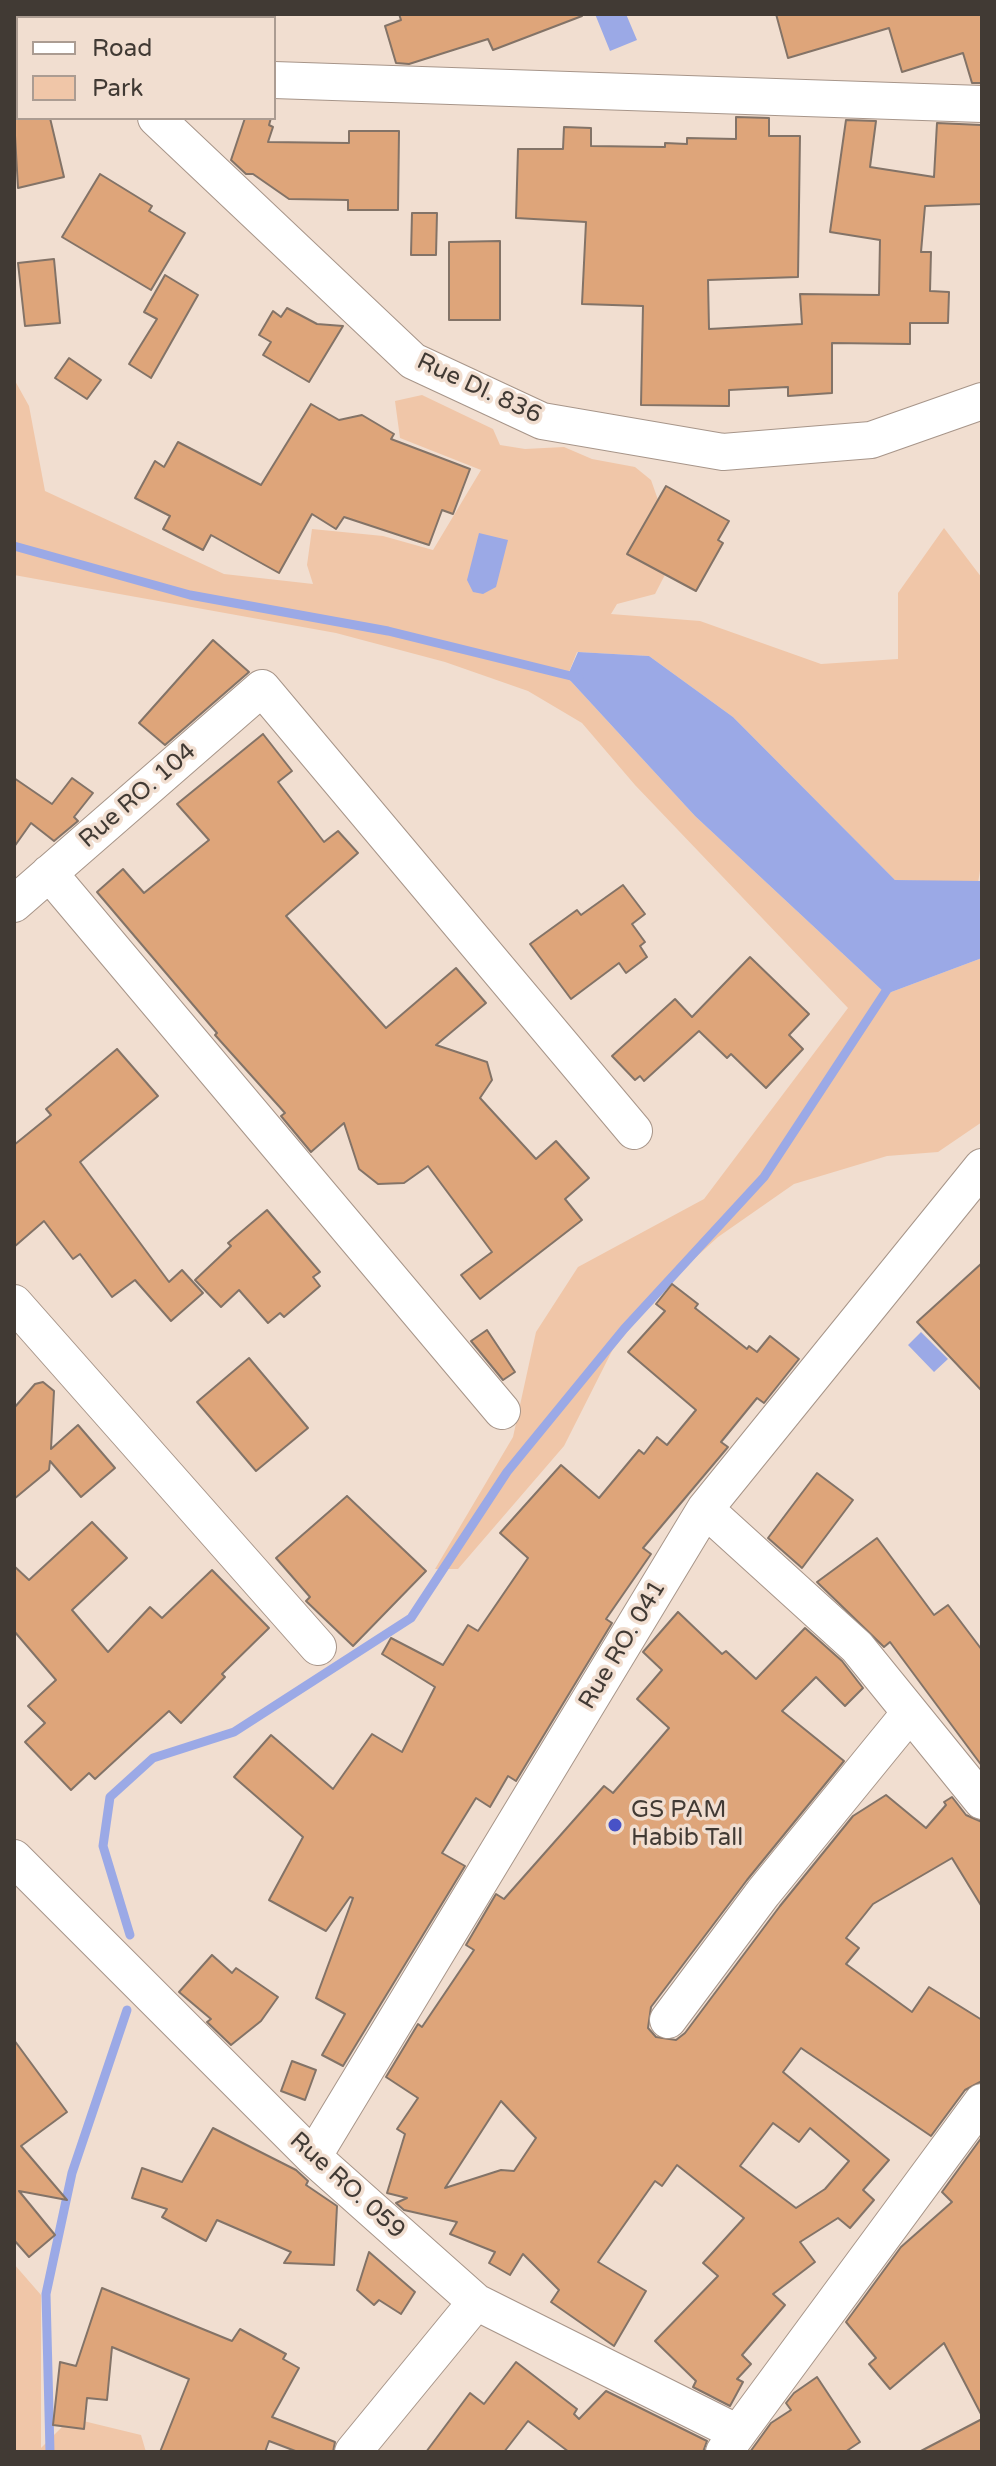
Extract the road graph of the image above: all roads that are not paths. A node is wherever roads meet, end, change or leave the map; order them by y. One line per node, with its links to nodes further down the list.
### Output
1 (276, 80): 2 (street)
2 (982, 104)
3 (158, 120): 4 (street, Rue DI. 836)
4 (982, 401)
5 (49, 873): 6 (street, Rue RO. 104); 7 (street, Rue RO. 104); 10 (street)
6 (14, 904)
7 (634, 1131)
8 (982, 1167): 11 (street, Rue RO. 041)
9 (14, 1303): 12 (street)
10 (502, 1411)
11 (705, 1509): 13 (street); 18 (street, Rue RO. 041)
12 (318, 1647)
13 (909, 1714): 14 (street); 16 (street)
14 (982, 1801)
15 (14, 1858): 18 (street, Rue RO. 059)
16 (668, 2020)
17 (982, 2102): 20 (street)
18 (313, 2157): 19 (street, Rue RO. 059)
19 (476, 2302): 20 (street, Rue RO. 059); 21 (street)
20 (731, 2442)
21 (353, 2452)

